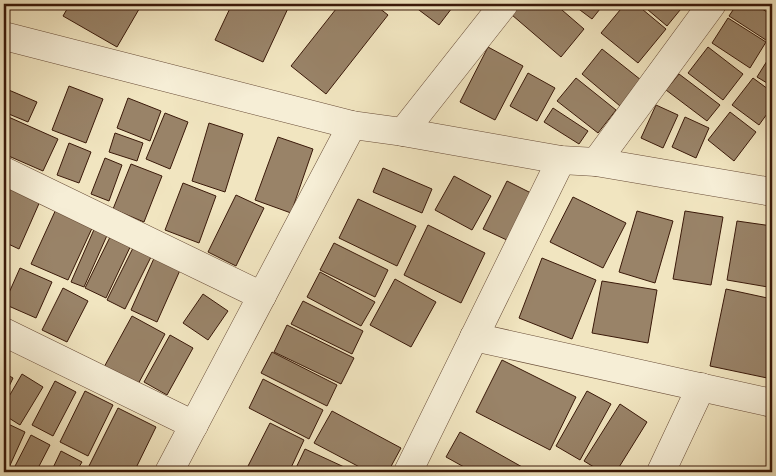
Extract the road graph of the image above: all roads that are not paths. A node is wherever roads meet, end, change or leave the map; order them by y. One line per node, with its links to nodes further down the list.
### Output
1 (504, 4): 5 (street)
2 (712, 4): 7 (street)
3 (4, 36): 4 (street)
4 (352, 125): 5 (street); 10 (street)
5 (404, 132): 6 (street)
6 (561, 160): 7 (street); 12 (street)
7 (596, 162): 9 (street)
8 (4, 171): 10 (street)
9 (768, 184)
10 (262, 296): 15 (street)
11 (4, 332): 15 (street)
12 (474, 337): 13 (street); 17 (street)
13 (701, 387): 14 (street); 18 (street)
14 (772, 403)
15 (194, 425): 16 (street)
16 (169, 472)
17 (408, 472)
18 (661, 472)

